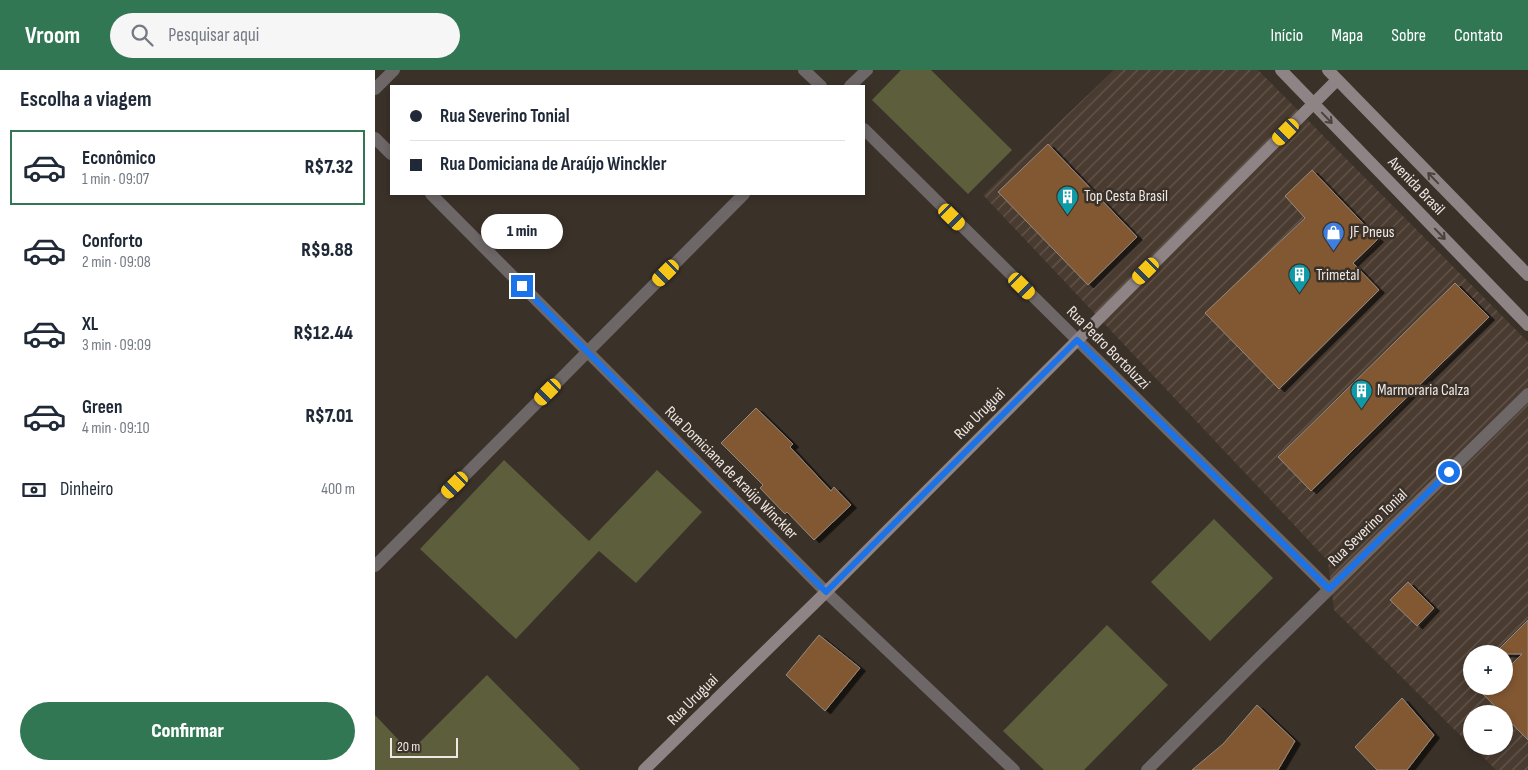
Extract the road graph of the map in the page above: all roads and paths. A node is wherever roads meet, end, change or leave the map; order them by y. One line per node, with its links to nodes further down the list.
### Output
1 (394, 70): 9 (street)
2 (805, 70): 7 (street)
3 (867, 70): 8 (street)
4 (1281, 70): 10 (street, Avenida Brasil)
5 (1328, 70): 6 (street, Avenida Brasil)
6 (1337, 80): 10 (street, Rua Uruguai); 16 (street, Avenida Brasil, one-way to 6)
7 (820, 85)
8 (852, 85)
9 (375, 89)
10 (1313, 104): 17 (street, Avenida Brasil, one-way to 17); 18 (street, Rua Uruguai)
11 (865, 130): 18 (street, Rua Pedro Bortoluzzi)
12 (375, 138): 13 (street)
13 (390, 153)
14 (432, 195): 19 (street, Rua Domiciana de Araújo Winckler)
15 (743, 195): 19 (street)
16 (1528, 275)
17 (1528, 324)
18 (1077, 340): 22 (street, Rua Pedro Bortoluzzi); 23 (street, Rua Uruguai)
19 (587, 352): 21 (street); 23 (street, Rua Domiciana de Araújo Winckler)
20 (1528, 394): 22 (street, Rua Severino Tonial)
21 (375, 566)
22 (1329, 589): 26 (street, Rua Severino Tonial)
23 (826, 592): 24 (street, Rua Uruguai); 25 (street, Rua Domiciana de Araújo Winckler)
24 (644, 770)
25 (1013, 770)
26 (1147, 770)

